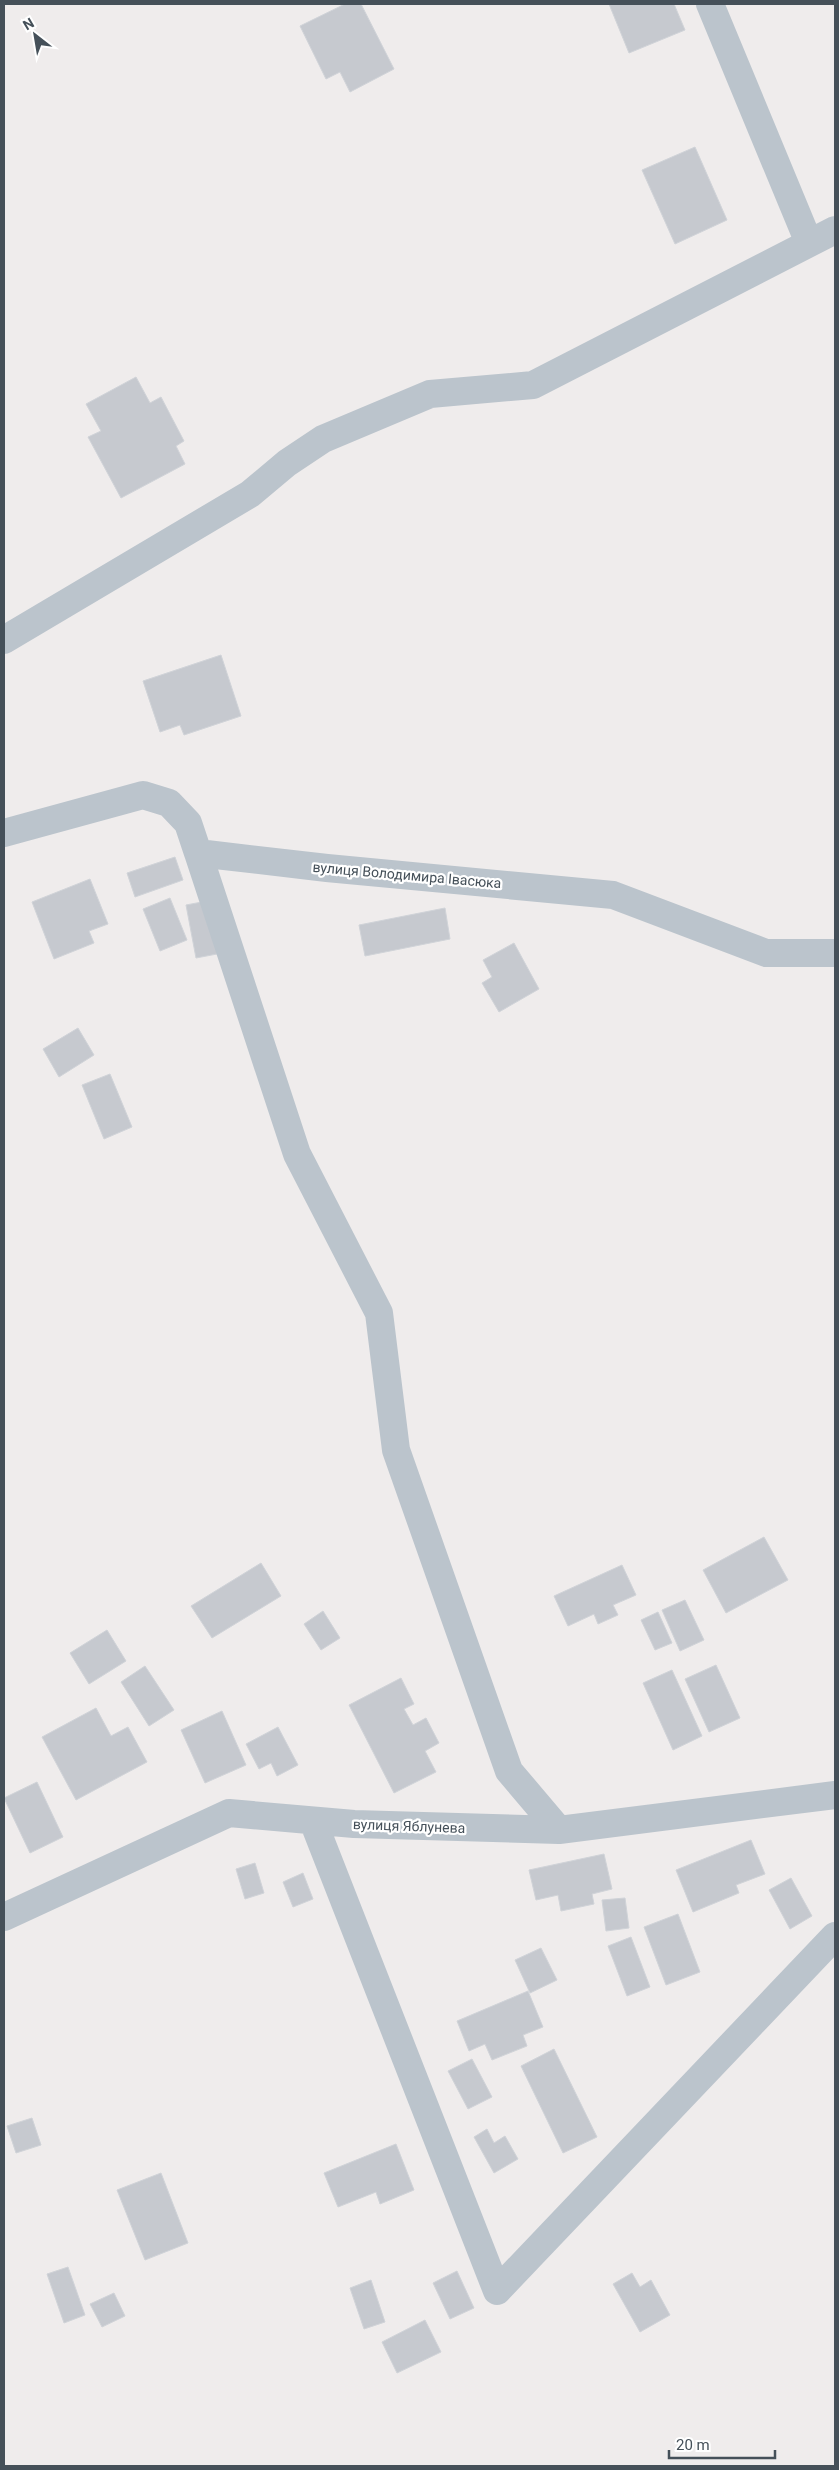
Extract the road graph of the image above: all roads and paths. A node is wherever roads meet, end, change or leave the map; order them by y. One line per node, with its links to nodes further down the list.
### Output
1 (710, 4): 3 (street)
2 (835, 230): 3 (street)
3 (809, 243): 4 (street)
4 (4, 640)
5 (4, 833): 6 (street)
6 (198, 853): 7 (street, вулиця Володимира Івасюка); 10 (street)
7 (835, 952)
8 (835, 1795): 10 (street, вулиця Яблунева)
9 (313, 1821): 10 (street, вулиця Яблунева); 11 (street, вулиця Яблунева); 12 (street)
10 (560, 1830)
11 (4, 1917)
12 (835, 1936)

